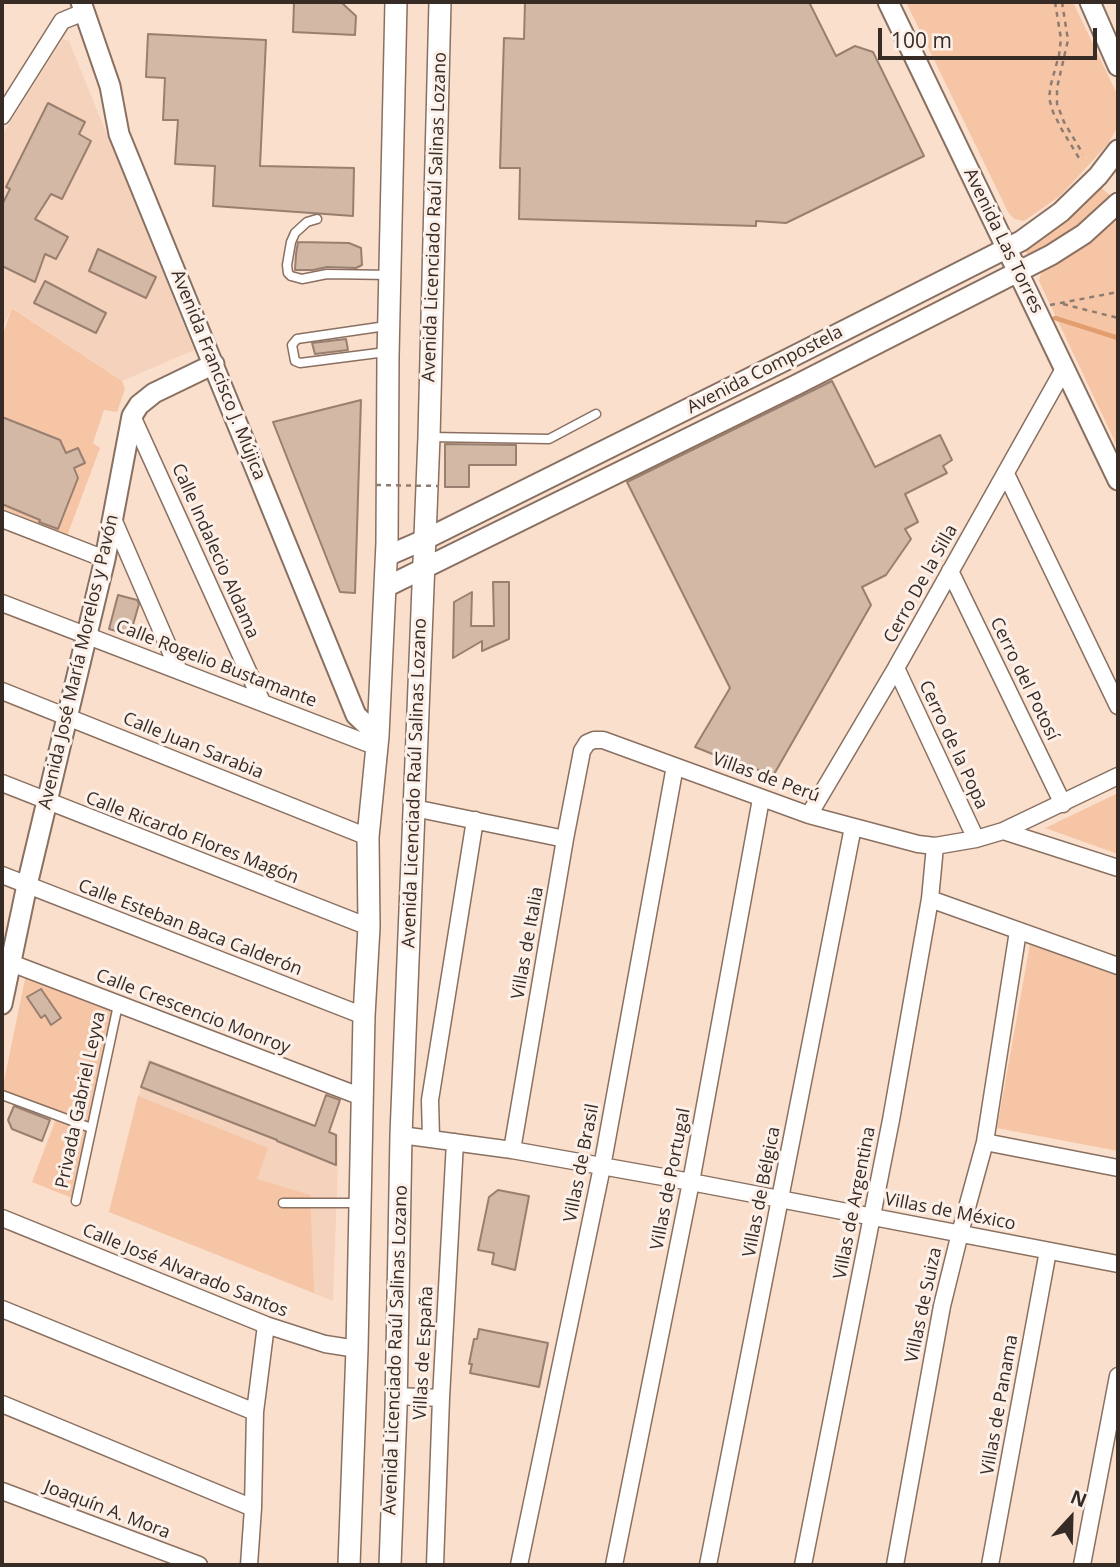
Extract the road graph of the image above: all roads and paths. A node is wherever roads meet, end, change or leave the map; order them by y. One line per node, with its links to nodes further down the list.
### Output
1 (396, 2): 18 (main road, Avenida Licenciado Raúl Salinas Lozano)
2 (440, 2): 32 (main road, Avenida Licenciado Raúl Salinas Lozano)
3 (888, 2): 16 (street, Avenida Las Torres)
4 (1055, 2): 13 (path)
5 (1062, 2): 12 (path)
6 (1093, 4): 8 (street)
7 (83, 7): 10 (street); 26 (street, Avenida Francisco J. Mújica)
8 (1113, 42): 9 (street)
9 (1118, 66)
10 (2, 116)
11 (1118, 150): 16 (street, Avenida Compostela)
12 (1083, 154)
13 (1079, 158)
14 (1118, 203): 17 (street, Avenida Compostela)
15 (317, 219): 18 (lane)
16 (1006, 249): 17 (street, Avenida Las Torres); 25 (street, Avenida Compostela)
17 (1017, 271): 27 (street, Avenida Las Torres); 28 (street, Avenida Compostela)
18 (390, 275): 23 (main road, Avenida Licenciado Raúl Salinas Lozano)
19 (1118, 292): 20 (path)
20 (1060, 303): 21 (path); 22 (path)
21 (1047, 306)
22 (1118, 318)
23 (389, 325): 24 (main road, Avenida Licenciado Raúl Salinas Lozano); 24 (lane)
24 (388, 352): 42 (main road, Avenida Licenciado Raúl Salinas Lozano)
25 (784, 361): 28 (street); 31 (street, Avenida Compostela)
26 (214, 364): 30 (street); 55 (street, Avenida Francisco J. Mújica)
27 (1065, 369): 34 (street, Cerro De la Silla); 35 (street, Avenida Las Torres)
28 (796, 385): 33 (street, Avenida Compostela)
29 (596, 414): 32 (lane)
30 (132, 416): 40 (street, Avenida José María Morelos y Pavón); 52 (street, Calle Indalecio Aldama)
31 (640, 433): 33 (street); 38 (street, Avenida Compostela)
32 (429, 437): 41 (main road, Avenida Licenciado Raúl Salinas Lozano)
33 (652, 455): 38 (street, Avenida Compostela)
34 (1006, 474): 45 (street, Cerro De la Silla); 53 (street)
35 (1118, 480)
36 (376, 485): 37 (path, bridge)
37 (439, 486)
38 (522, 505): 41 (street, Avenida Compostela); 44 (street, Avenida Compostela)
39 (2, 519): 43 (street)
40 (113, 519): 43 (street, Avenida José María Morelos y Pavón); 50 (street)
41 (426, 539): 42 (street, Avenida Compostela); 44 (main road, Avenida Licenciado Raúl Salinas Lozano)
42 (387, 556): 46 (main road, Avenida Licenciado Raúl Salinas Lozano)
43 (105, 559): 48 (street, Avenida José María Morelos y Pavón)
44 (424, 569): 46 (street, Avenida Compostela); 63 (main road, Avenida Licenciado Raúl Salinas Lozano)
45 (950, 571): 49 (street, Cerro De la Silla); 62 (street, Cerro del Potosí)
46 (386, 587): 55 (main road, Avenida Licenciado Raúl Salinas Lozano)
47 (2, 603): 48 (street, Calle Rogelio Bustamante)
48 (86, 635): 50 (street, Calle Rogelio Bustamante); 54 (street, Avenida José María Morelos y Pavón)
49 (896, 668): 64 (street, Cerro De la Silla); 70 (street, Cerro de la Popa)
50 (179, 671): 52 (street, Calle Rogelio Bustamante)
51 (2, 691): 54 (street, Calle Juan Sarabia)
52 (262, 702): 55 (street, Calle Rogelio Bustamante)
53 (1118, 706)
54 (67, 716): 61 (street, Avenida José María Morelos y Pavón); 68 (street, Calle Juan Sarabia)
55 (378, 741): 68 (main road, Avenida Licenciado Raúl Salinas Lozano)
56 (587, 743): 57 (street, Villas de Perú); 69 (street, Villas de Italia)
57 (675, 766): 60 (street, Villas de Perú); 91 (street, Villas de Brasil)
58 (1118, 776): 62 (street)
59 (2, 783): 61 (street, Calle Ricardo Flores Magón)
60 (761, 799): 64 (street, Villas de Perú); 93 (street, Villas de Portugal)
61 (47, 801): 74 (street, Avenida José María Morelos y Pavón); 76 (street, Calle Ricardo Flores Magón)
62 (1063, 804): 67 (street)
63 (415, 808): 65 (street); 86 (main road, Avenida Licenciado Raúl Salinas Lozano)
64 (809, 816): 66 (street, Villas de Perú)
65 (475, 820): 69 (street); 87 (street)
66 (853, 827): 71 (street, Villas de Perú); 94 (street, Villas de Bélgica)
67 (1003, 831): 70 (street); 72 (street)
68 (369, 837): 76 (main road, Avenida Licenciado Raúl Salinas Lozano)
69 (565, 839): 90 (street, Villas de Italia)
70 (976, 839): 71 (street)
71 (935, 846): 75 (street, Villas de Argentina)
72 (1118, 868)
73 (2, 875): 74 (street, Calle Esteban Baca Calderón)
74 (27, 885): 78 (street, Avenida José María Morelos y Pavón); 82 (street, Calle Esteban Baca Calderón)
75 (930, 900): 77 (street); 98 (street, Villas de Argentina)
76 (369, 928): 82 (main road, Avenida Licenciado Raúl Salinas Lozano)
77 (1018, 931): 79 (street); 89 (street, Villas de Suiza)
78 (8, 957): 80 (street, Avenida José María Morelos y Pavón); 81 (street, Calle Crescencio Monroy)
79 (1118, 966)
80 (2, 1004)
81 (118, 1005): 84 (street, Calle Crescencio Monroy); 85 (lane, Privada Gabriel Leyva)
82 (364, 1016): 84 (main road, Avenida Licenciado Raúl Salinas Lozano)
83 (2, 1095): 85 (lane)
84 (362, 1097): 97 (main road, Avenida Licenciado Raúl Salinas Lozano)
85 (91, 1128): 95 (lane, Privada Gabriel Leyva)
86 (401, 1135): 87 (street, Villas de México); 107 (main road, Avenida Licenciado Raúl Salinas Lozano)
87 (431, 1138): 88 (street, Villas de México)
88 (456, 1142): 90 (street, Villas de México); 108 (street, Villas de España)
89 (985, 1142): 92 (street); 100 (street, Villas de Suiza)
90 (512, 1150): 91 (street, Villas de México)
91 (601, 1167): 93 (street, Villas de México); 118 (street, Villas de Brasil)
92 (1118, 1168)
93 (691, 1182): 94 (street, Villas de México); 119 (street, Villas de Portugal)
94 (780, 1200): 98 (street, Villas de México); 120 (street, Villas de Bélgica)
95 (75, 1201)
96 (283, 1203): 97 (lane)
97 (359, 1203): 105 (main road, Avenida Licenciado Raúl Salinas Lozano)
98 (871, 1216): 100 (street, Villas de México); 121 (street, Villas de Argentina)
99 (2, 1218): 104 (street, Calle José Alvarado Santos)
100 (960, 1233): 101 (street, Villas de México); 122 (street, Villas de Suiza)
101 (1048, 1251): 102 (street, Villas de México); 123 (street, Villas de Panama)
102 (1118, 1264)
103 (2, 1309): 110 (street)
104 (266, 1325): 105 (street, Calle José Alvarado Santos); 110 (street)
105 (357, 1349): 115 (main road, Avenida Licenciado Raúl Salinas Lozano)
106 (1118, 1376): 124 (street)
107 (396, 1396): 108 (street); 116 (main road, Avenida Licenciado Raúl Salinas Lozano)
108 (441, 1398): 117 (street, Villas de España)
109 (2, 1404): 112 (street)
110 (255, 1412): 112 (street)
111 (2, 1491): 113 (street, Joaquín A. Mora)
112 (253, 1508): 114 (street)
113 (191, 1564)
114 (248, 1565)
115 (349, 1565)
116 (390, 1565)
117 (435, 1565)
118 (519, 1565)
119 (614, 1565)
120 (708, 1565)
121 (803, 1565)
122 (895, 1565)
123 (989, 1565)
124 (1082, 1565)

